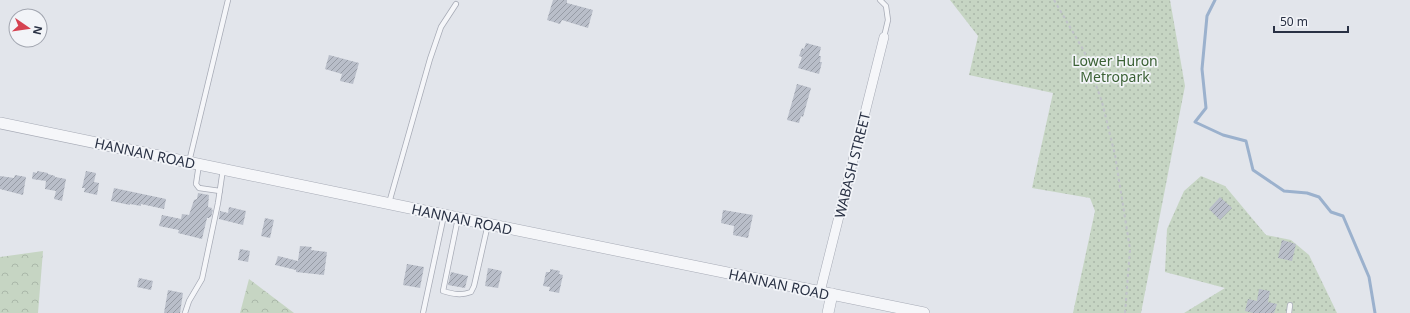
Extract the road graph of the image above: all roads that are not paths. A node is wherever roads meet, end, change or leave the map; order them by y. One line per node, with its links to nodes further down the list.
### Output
1 (228, 0): 6 (lane)
2 (880, 0): 4 (lane)
3 (456, 4): 9 (lane)
4 (884, 37): 13 (street, WABASH STREET)
5 (0, 123): 6 (street, HANNAN ROAD)
6 (194, 163): 7 (street, HANNAN ROAD); 8 (lane)
7 (223, 169): 8 (lane); 9 (street, HANNAN ROAD)
8 (220, 191): 16 (lane)
9 (389, 203): 10 (street, HANNAN ROAD)
10 (444, 215): 11 (street, HANNAN ROAD); 17 (lane)
11 (458, 218): 12 (street, HANNAN ROAD); 12 (lane)
12 (488, 224): 13 (street, HANNAN ROAD)
13 (820, 292): 14 (street, HANNAN ROAD)
14 (832, 294): 18 (street); 19 (street, HANNAN ROAD)
15 (1290, 305): 20 (lane)
16 (186, 313)
17 (423, 313)
18 (828, 313)
19 (924, 313)
20 (1289, 313)

